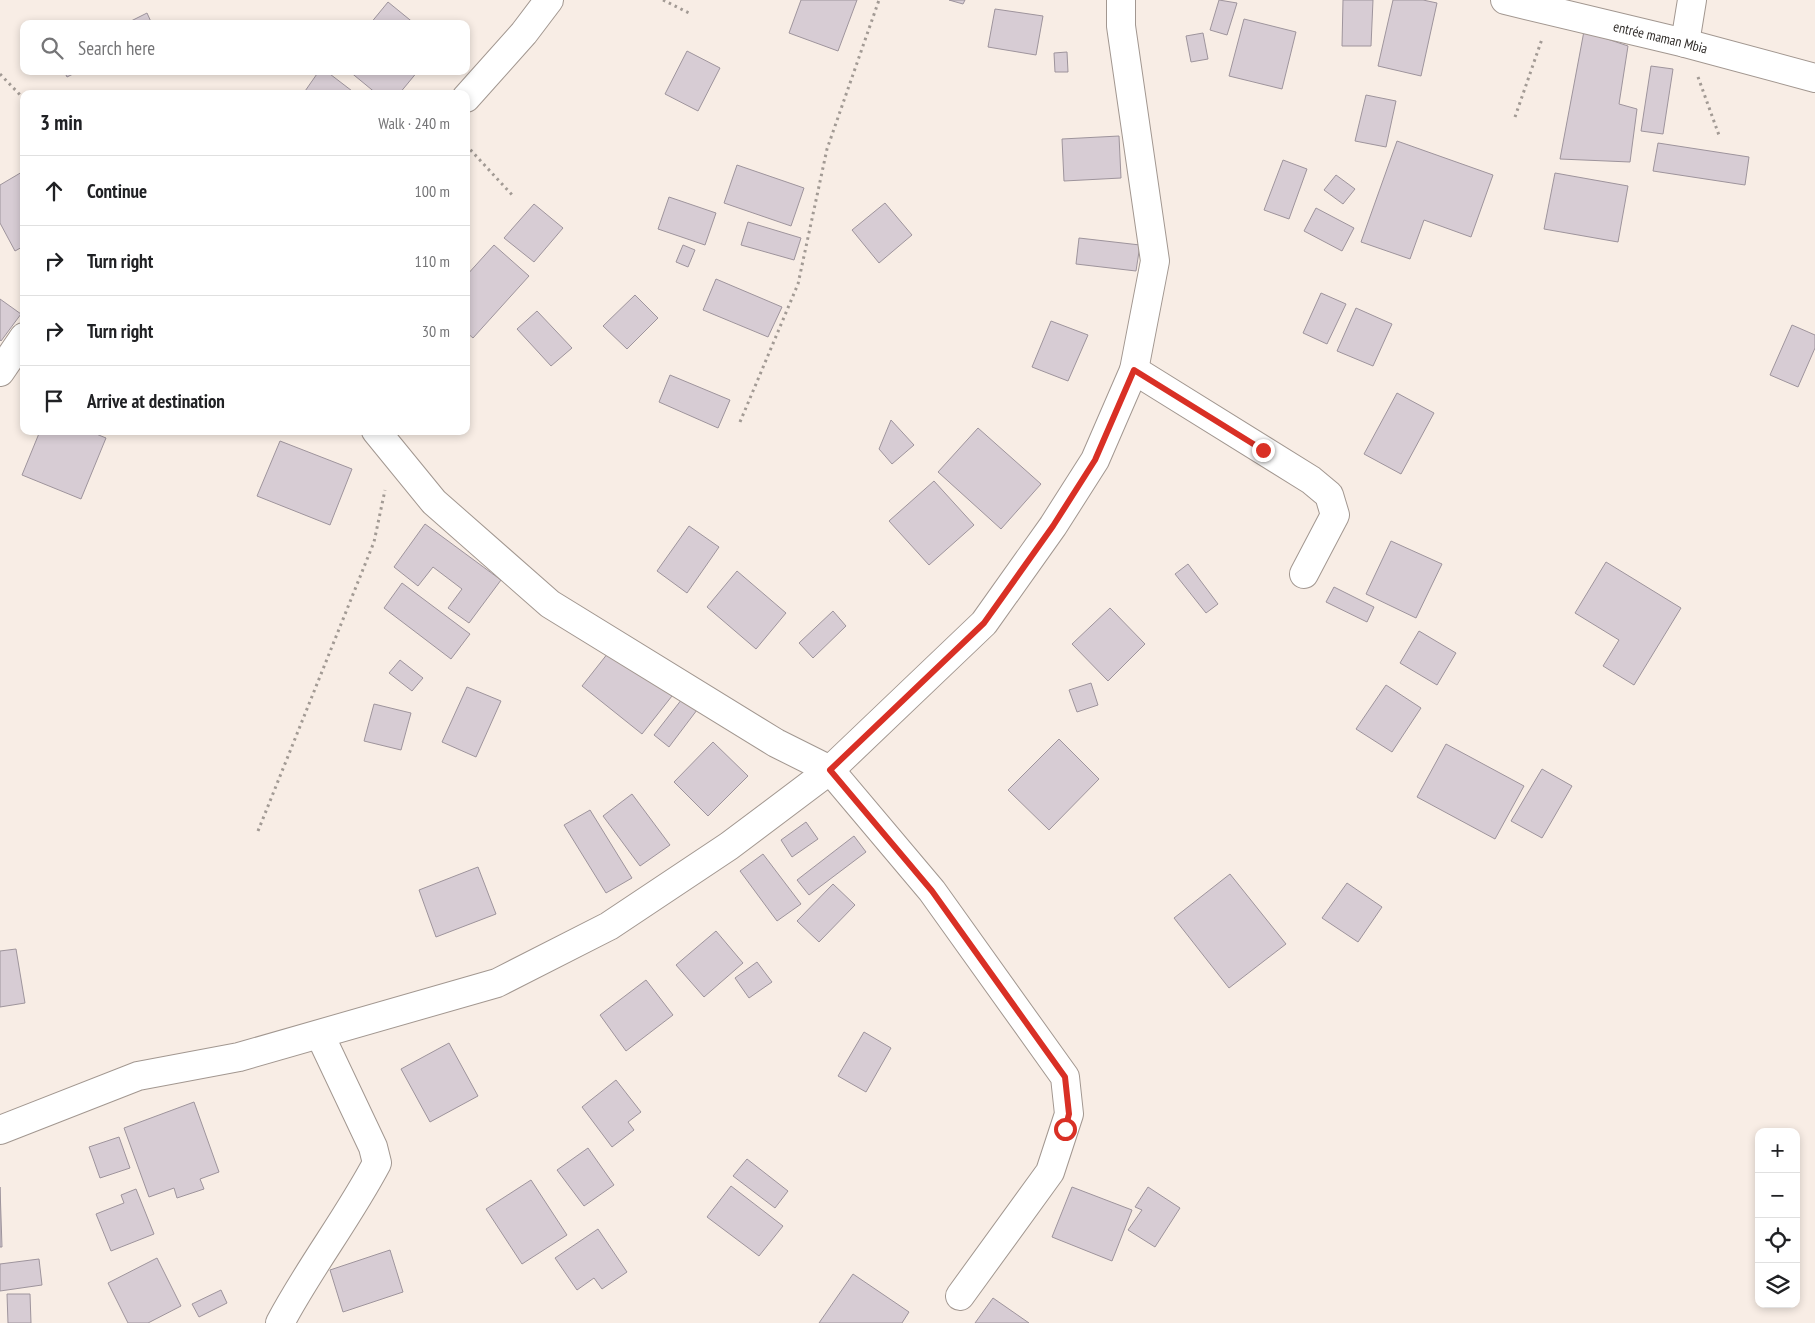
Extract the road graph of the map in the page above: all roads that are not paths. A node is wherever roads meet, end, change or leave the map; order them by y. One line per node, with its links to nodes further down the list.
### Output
1 (550, 0): 7 (street)
2 (1121, 0): 9 (street)
3 (1505, 0): 5 (street, entrée maman Mbia)
4 (1692, 0): 5 (street)
5 (1686, 43): 6 (street, entrée maman Mbia)
6 (1815, 78)
7 (470, 94)
8 (20, 343): 10 (street)
9 (1134, 370): 12 (street); 13 (street)
10 (0, 372)
11 (384, 441): 13 (street)
12 (1304, 574)
13 (830, 770): 14 (street); 16 (street)
14 (320, 1035): 15 (street); 17 (street)
15 (0, 1130)
16 (960, 1296)
17 (280, 1323)

